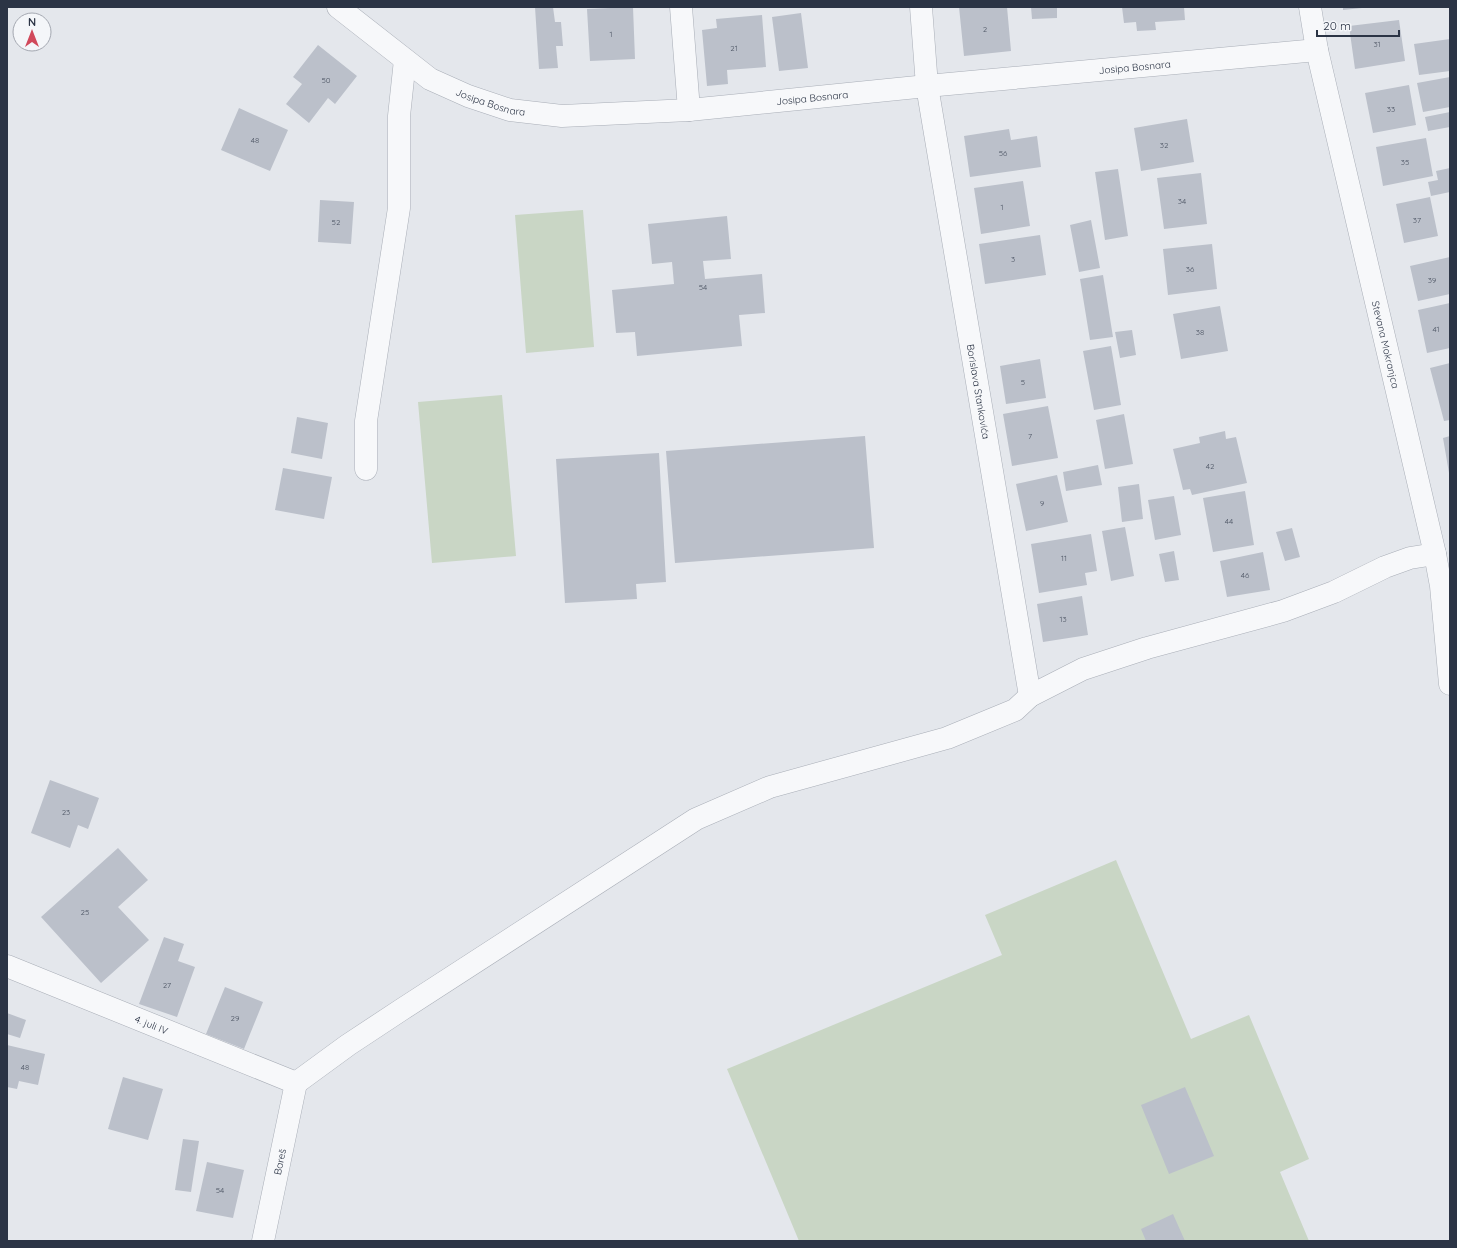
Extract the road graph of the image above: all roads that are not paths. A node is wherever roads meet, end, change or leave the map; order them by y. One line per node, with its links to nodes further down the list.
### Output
1 (338, 7): 6 (street, Josipa Bosnara)
2 (681, 7): 8 (street)
3 (921, 7): 7 (street, Borislava Stankovića)
4 (1310, 7): 5 (street, Stevana Mokranjca)
5 (1317, 50): 7 (street, Josipa Bosnara); 10 (street, Stevana Mokranjca)
6 (406, 60): 8 (street, Josipa Bosnara); 9 (street)
7 (927, 86): 8 (street, Josipa Bosnara); 13 (street, Borislava Stankovića)
8 (689, 110)
9 (366, 469)
10 (1434, 554): 11 (street, Stevana Mokranjca); 13 (street)
11 (1445, 585): 12 (street, Stevana Mokranjca)
12 (1450, 684)
13 (1030, 696): 15 (street)
14 (7, 966): 15 (street, 4. juli IV)
15 (296, 1083): 16 (street, Bareš)
16 (263, 1241)

